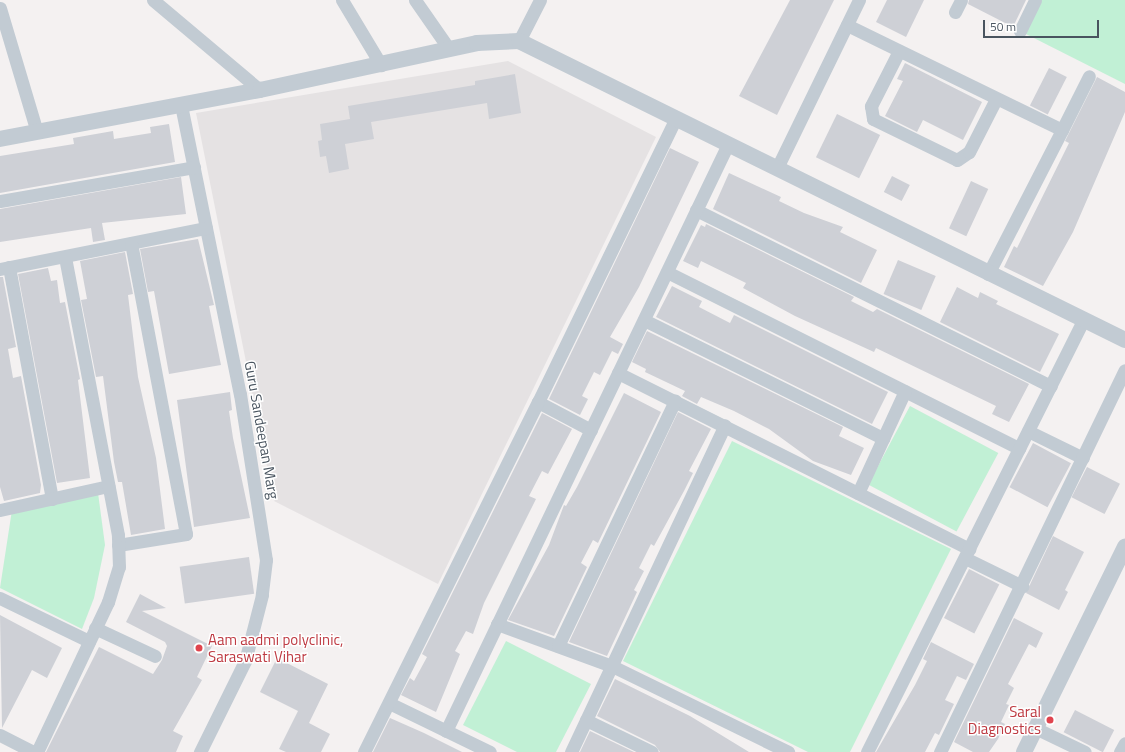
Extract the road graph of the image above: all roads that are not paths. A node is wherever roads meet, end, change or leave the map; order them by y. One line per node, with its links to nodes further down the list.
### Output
1 (153, 0): 17 (street)
2 (342, 0): 15 (street)
3 (415, 0): 13 (street)
4 (540, 0): 12 (street)
5 (859, 0): 10 (street)
6 (960, 0): 9 (street)
7 (1035, 0): 11 (street)
8 (0, 8): 22 (street)
9 (955, 12)
10 (846, 25): 14 (street); 26 (street)
11 (1020, 31)
12 (519, 41): 13 (street); 20 (street)
13 (449, 49): 15 (street)
14 (899, 51): 18 (street); 18 (street)
15 (381, 65): 17 (street)
16 (1089, 76): 21 (street)
17 (260, 90): 19 (street)
18 (996, 99): 21 (street)
19 (181, 105): 22 (street); 25 (street, Guru Sandeepan Marg)
20 (676, 118): 24 (street); 43 (street)
21 (1062, 130): 34 (street)
22 (37, 132): 23 (street)
23 (0, 139)
24 (728, 144): 26 (street); 28 (street)
25 (194, 166): 27 (street); 29 (street, Guru Sandeepan Marg)
26 (777, 168): 34 (street)
27 (0, 200)
28 (696, 210): 33 (street); 40 (street)
29 (206, 228): 30 (street); 72 (street, Guru Sandeepan Marg)
30 (131, 243): 31 (street); 54 (street)
31 (65, 257): 32 (street); 50 (street)
32 (4, 268): 52 (street)
33 (666, 272): 35 (street); 41 (street)
34 (988, 274): 36 (street)
35 (644, 320): 39 (street); 47 (street)
36 (1084, 321): 37 (street); 40 (street)
37 (1125, 340)
38 (1125, 370): 49 (street)
39 (618, 373): 42 (street); 45 (street)
40 (1051, 386): 46 (street)
41 (905, 391): 47 (street); 48 (street)
42 (675, 400): 44 (street); 62 (street)
43 (538, 402): 45 (street); 65 (street)
44 (725, 424): 51 (street); 64 (street)
45 (591, 430): 59 (street)
46 (1028, 431): 48 (street); 49 (street)
47 (883, 438): 51 (street)
48 (1019, 448): 56 (street)
49 (1083, 458): 57 (street)
50 (108, 486): 52 (street); 54 (street)
51 (858, 493): 56 (street)
52 (52, 499): 53 (street)
53 (0, 510)
54 (118, 545): 60 (street)
55 (1125, 547): 67 (street)
56 (967, 553): 57 (street); 78 (street)
57 (1022, 586): 79 (street)
58 (0, 598): 61 (street)
59 (497, 624): 62 (street); 68 (street)
60 (95, 628): 61 (street); 63 (street)
61 (89, 641): 71 (street)
62 (558, 646): 64 (street)
63 (155, 656)
64 (612, 666): 66 (street); 77 (street)
65 (389, 703): 68 (street); 73 (street)
66 (586, 720): 75 (street); 76 (street)
67 (1035, 728): 80 (street); 81 (street)
68 (446, 730): 74 (street)
69 (0, 735): 71 (street)
70 (1125, 742): 82 (street)
71 (35, 752)
72 (200, 752)
73 (364, 752)
74 (490, 752)
75 (571, 752)
76 (652, 752)
77 (788, 752)
78 (867, 752)
79 (940, 752)
80 (1024, 752)
81 (1085, 752)
82 (1120, 752)

